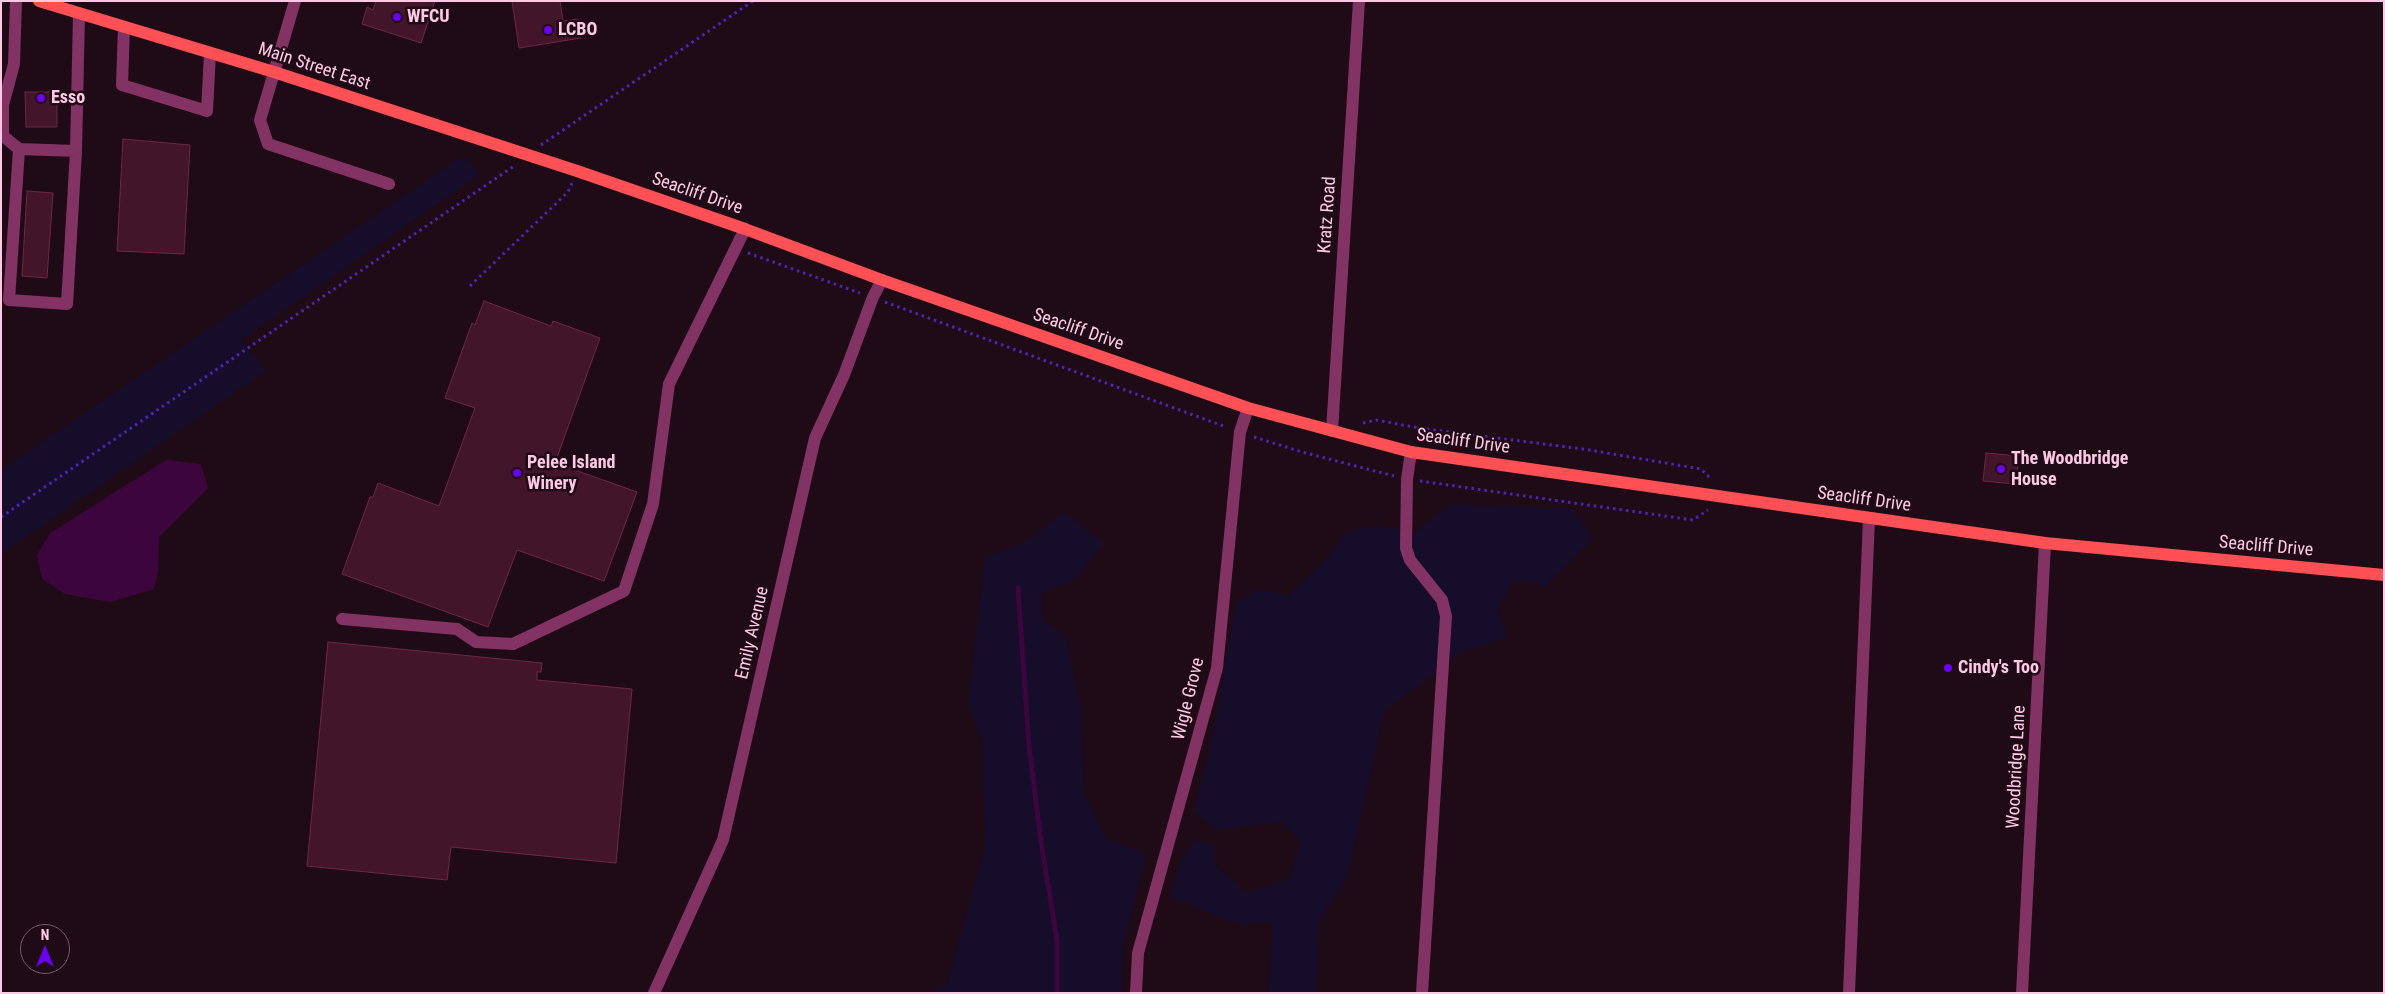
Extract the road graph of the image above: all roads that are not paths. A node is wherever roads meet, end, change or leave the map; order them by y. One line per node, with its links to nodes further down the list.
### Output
1 (16, 1): 8 (street)
2 (38, 1): 5 (main road, Main Street East)
3 (295, 1): 10 (street)
4 (1360, 1): 18 (street, Kratz Road)
5 (79, 14): 6 (main road, Main Street East); 12 (street)
6 (124, 27): 7 (main road, Main Street East); 7 (street)
7 (210, 53): 10 (main road, Main Street East)
8 (14, 64): 9 (street); 11 (street)
9 (1, 69)
10 (274, 72): 13 (main road, Main Street East); 14 (street)
11 (18, 149): 12 (street); 12 (street)
12 (76, 151)
13 (578, 171): 15 (main road, Seacliff Drive)
14 (389, 184)
15 (745, 229): 16 (main road, Seacliff Drive); 23 (street)
16 (882, 280): 17 (main road, Seacliff Drive); 24 (street, Emily Avenue)
17 (1248, 408): 18 (main road, Seacliff Drive); 25 (street, Wigle Grove)
18 (1332, 431): 19 (main road, Seacliff Drive)
19 (1411, 452): 20 (main road, Seacliff Drive); 26 (street)
20 (1869, 519): 21 (main road, Seacliff Drive); 27 (street)
21 (2045, 543): 22 (main road, Seacliff Drive); 28 (street, Woodbridge Lane)
22 (2384, 576)
23 (342, 619)
24 (654, 993)
25 (1136, 993)
26 (1422, 993)
27 (1849, 993)
28 (2022, 993)

